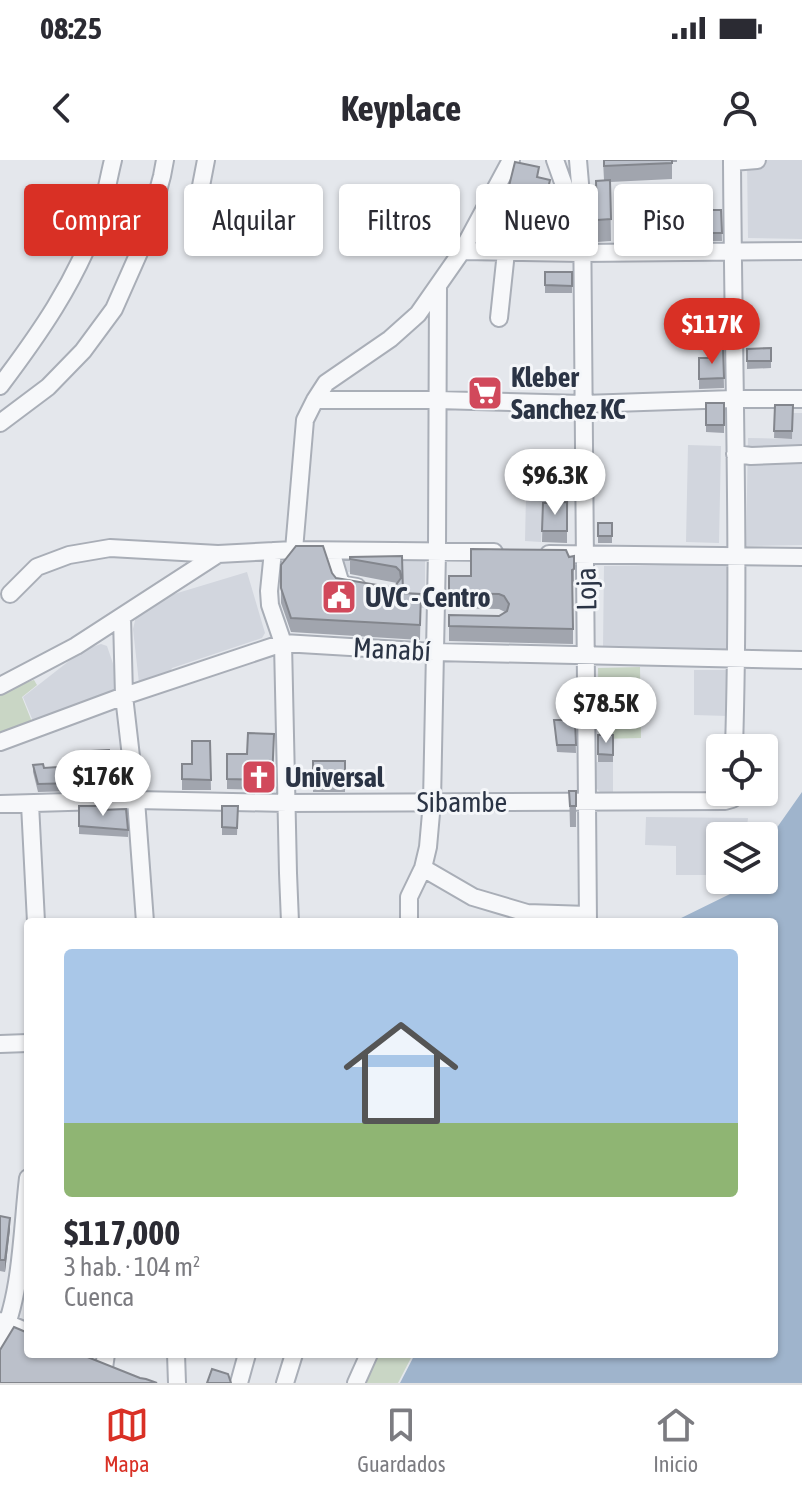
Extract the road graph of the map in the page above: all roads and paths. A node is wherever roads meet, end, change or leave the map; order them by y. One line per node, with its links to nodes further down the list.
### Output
1 (113, 160): 21 (street)
2 (165, 160): 27 (street)
3 (206, 160): 9 (street)
4 (511, 160): 12 (street)
5 (555, 160): 10 (street)
6 (578, 160): 11 (street, Loja)
7 (757, 160): 8 (street)
8 (732, 161): 14 (street)
9 (201, 184)
10 (564, 184)
11 (580, 184)
12 (462, 251): 13 (street); 19 (street)
13 (476, 251)
14 (732, 251): 15 (street); 16 (street); 22 (street)
15 (802, 251)
16 (598, 253)
17 (506, 256): 20 (street)
18 (582, 256): 26 (street, Loja)
19 (438, 286): 24 (street); 25 (street)
20 (499, 318)
21 (0, 386)
22 (734, 399): 23 (street); 26 (street); 28 (street)
23 (802, 399)
24 (315, 400): 25 (street); 30 (street)
25 (437, 400): 26 (street); 33 (street)
26 (583, 404): 35 (street, Loja)
27 (0, 423)
28 (735, 454): 29 (street); 36 (street)
29 (802, 454)
30 (294, 550): 31 (street); 32 (street)
31 (273, 551): 34 (street); 41 (street)
32 (331, 551): 33 (street); 38 (street)
33 (437, 551): 35 (street); 42 (street)
34 (218, 554): 39 (street); 40 (street)
35 (585, 554): 36 (street); 43 (street, Loja)
36 (736, 556): 37 (street); 44 (street)
37 (802, 557)
38 (375, 589)
39 (10, 594)
40 (122, 617): 46 (street); 47 (street)
41 (283, 643): 42 (street, Manabí); 47 (street, Manabí); 54 (street)
42 (434, 652): 43 (street, Manabí); 53 (street)
43 (586, 655): 44 (street, Manabí); 51 (street, Loja)
44 (737, 658): 45 (street, Manabí); 48 (street)
45 (802, 660)
46 (0, 686)
47 (124, 696): 49 (street, Manabí); 50 (street)
48 (734, 734)
49 (0, 742)
50 (136, 800): 54 (street, Sibambe); 56 (street, Sibambe); 59 (street)
51 (587, 801): 52 (street, Sibambe); 53 (street, Sibambe); 62 (street, Loja)
52 (706, 801)
53 (432, 802): 54 (street, Sibambe); 57 (street)
54 (287, 803): 60 (street)
55 (0, 804): 56 (street, Sibambe)
56 (30, 804): 58 (street)
57 (423, 868): 61 (street); 62 (street)
58 (36, 918)
59 (145, 918)
60 (290, 918)
61 (409, 918)
62 (588, 918)
63 (24, 1043): 64 (street)
64 (0, 1044)
65 (24, 1214): 66 (street)
66 (4, 1322): 67 (street); 68 (street)
67 (24, 1330)
68 (0, 1341)
69 (176, 1358): 75 (street)
70 (246, 1358): 76 (street)
71 (293, 1358): 77 (street)
72 (367, 1358): 78 (street)
73 (85, 1359): 74 (street)
74 (109, 1365)
75 (177, 1383)
76 (239, 1383)
77 (285, 1383)
78 (356, 1383)

